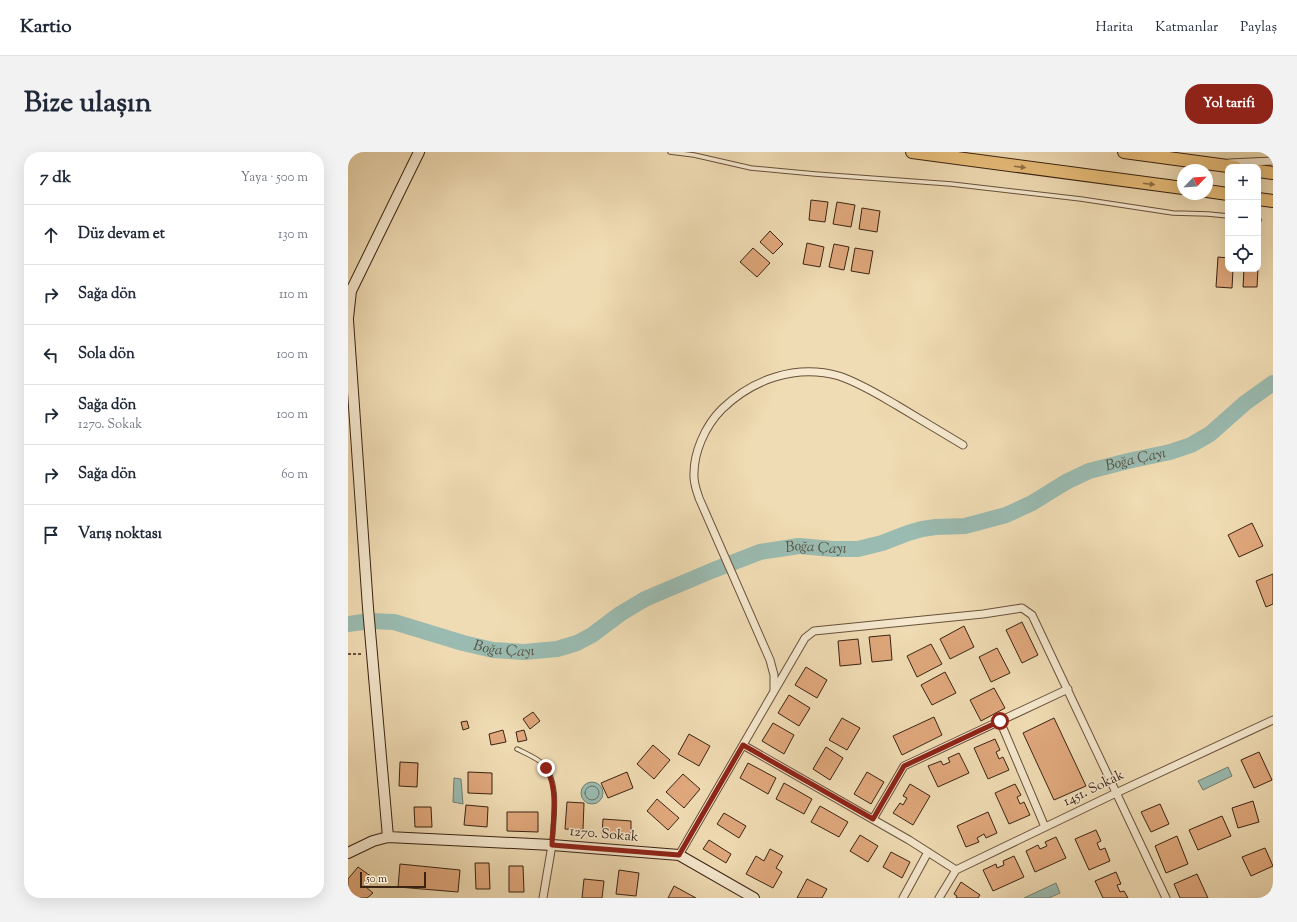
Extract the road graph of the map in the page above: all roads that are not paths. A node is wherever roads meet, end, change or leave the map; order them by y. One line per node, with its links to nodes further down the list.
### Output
1 (419, 152): 16 (street)
2 (670, 152): 15 (lane)
3 (912, 152): 10 (highway, one-way to 10)
4 (1124, 152): 6 (highway)
5 (1273, 161): 6 (street)
6 (1213, 164): 7 (highway)
7 (1225, 166)
8 (1261, 171): 9 (highway)
9 (1273, 173)
10 (1177, 187)
11 (1213, 192): 12 (highway)
12 (1225, 194)
13 (1261, 199): 14 (highway)
14 (1273, 201)
15 (1225, 216)
16 (348, 319): 27 (street)
17 (963, 445): 19 (street)
18 (1068, 689): 19 (street); 21 (street); 24 (street)
19 (774, 692): 22 (street)
20 (1273, 720): 24 (street, 1451. Sokak)
21 (1000, 721): 25 (street); 26 (street)
22 (743, 745): 25 (street); 31 (street)
23 (517, 749): 28 (lane)
24 (1116, 793): 26 (street, 1451. Sokak); 37 (street)
25 (873, 819): 29 (street)
26 (1045, 827): 32 (street, 1451. Sokak)
27 (388, 837): 28 (street, 1270. Sokak); 30 (street, 1270. Sokak)
28 (552, 845): 31 (street, 1270. Sokak); 33 (street)
29 (928, 852): 32 (street); 35 (street)
30 (348, 853)
31 (679, 855): 34 (street, 1270. Sokak)
32 (956, 870): 36 (street)
33 (543, 898)
34 (754, 898)
35 (903, 898)
36 (939, 898)
37 (1166, 898)

